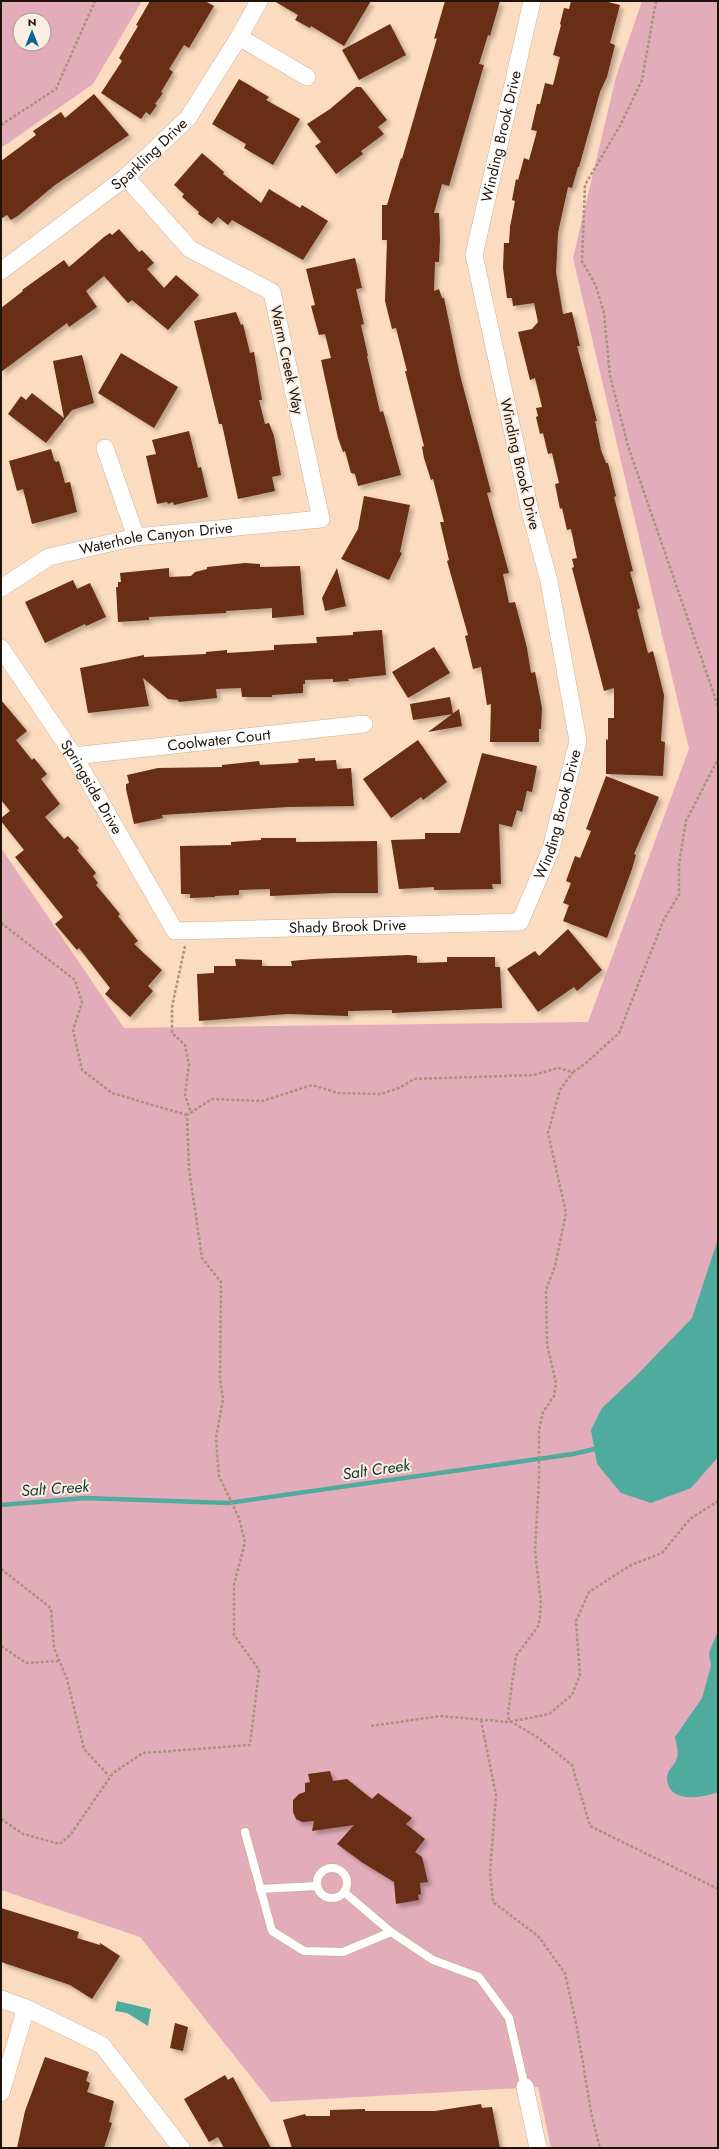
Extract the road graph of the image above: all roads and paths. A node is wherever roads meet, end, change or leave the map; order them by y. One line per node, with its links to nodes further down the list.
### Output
1 (95, 1): 7 (path)
2 (259, 1): 5 (street, Sparkling Drive)
3 (532, 1): 19 (street, Winding Brook Drive)
4 (656, 1): 15 (path)
5 (239, 37): 6 (street); 8 (street, Sparkling Drive)
6 (307, 77)
7 (1, 125)
8 (126, 177): 9 (street, Sparkling Drive); 11 (street, Warm Creek Way)
9 (1, 271)
10 (105, 448): 12 (street)
11 (321, 519): 12 (street, Waterhole Canyon Drive)
12 (136, 537): 13 (street, Waterhole Canyon Drive)
13 (1, 588)
14 (1, 648): 17 (street, Springside Drive)
15 (718, 706)
16 (364, 724): 17 (street, Coolwater Court)
17 (74, 756): 21 (street, Springside Drive)
18 (718, 759): 22 (path)
19 (520, 922): 21 (street, Shady Brook Drive)
20 (1, 923): 24 (path)
21 (182, 931): 23 (path)
22 (573, 1072): 23 (path); 30 (path)
23 (191, 1113): 24 (path)
24 (187, 1115): 33 (path)
25 (718, 1501): 30 (path)
26 (1, 1569): 28 (path)
27 (1, 1646): 28 (path)
28 (59, 1661): 32 (path)
29 (481, 1720): 30 (path); 31 (path); 46 (path)
30 (509, 1721): 37 (path)
31 (371, 1726)
32 (109, 1776)
33 (1, 1820)
34 (245, 1832): 36 (lane)
35 (317, 1886): 36 (lane); 38 (lane); 38 (lane)
36 (260, 1889): 39 (lane)
37 (718, 1889)
38 (344, 1892): 39 (lane)
39 (391, 1932): 42 (lane)
40 (1, 1999): 41 (street)
41 (26, 2008): 43 (street); 44 (street)
42 (525, 2087): 45 (street)
43 (1, 2093)
44 (181, 2148)
45 (538, 2148)
46 (600, 2148)

